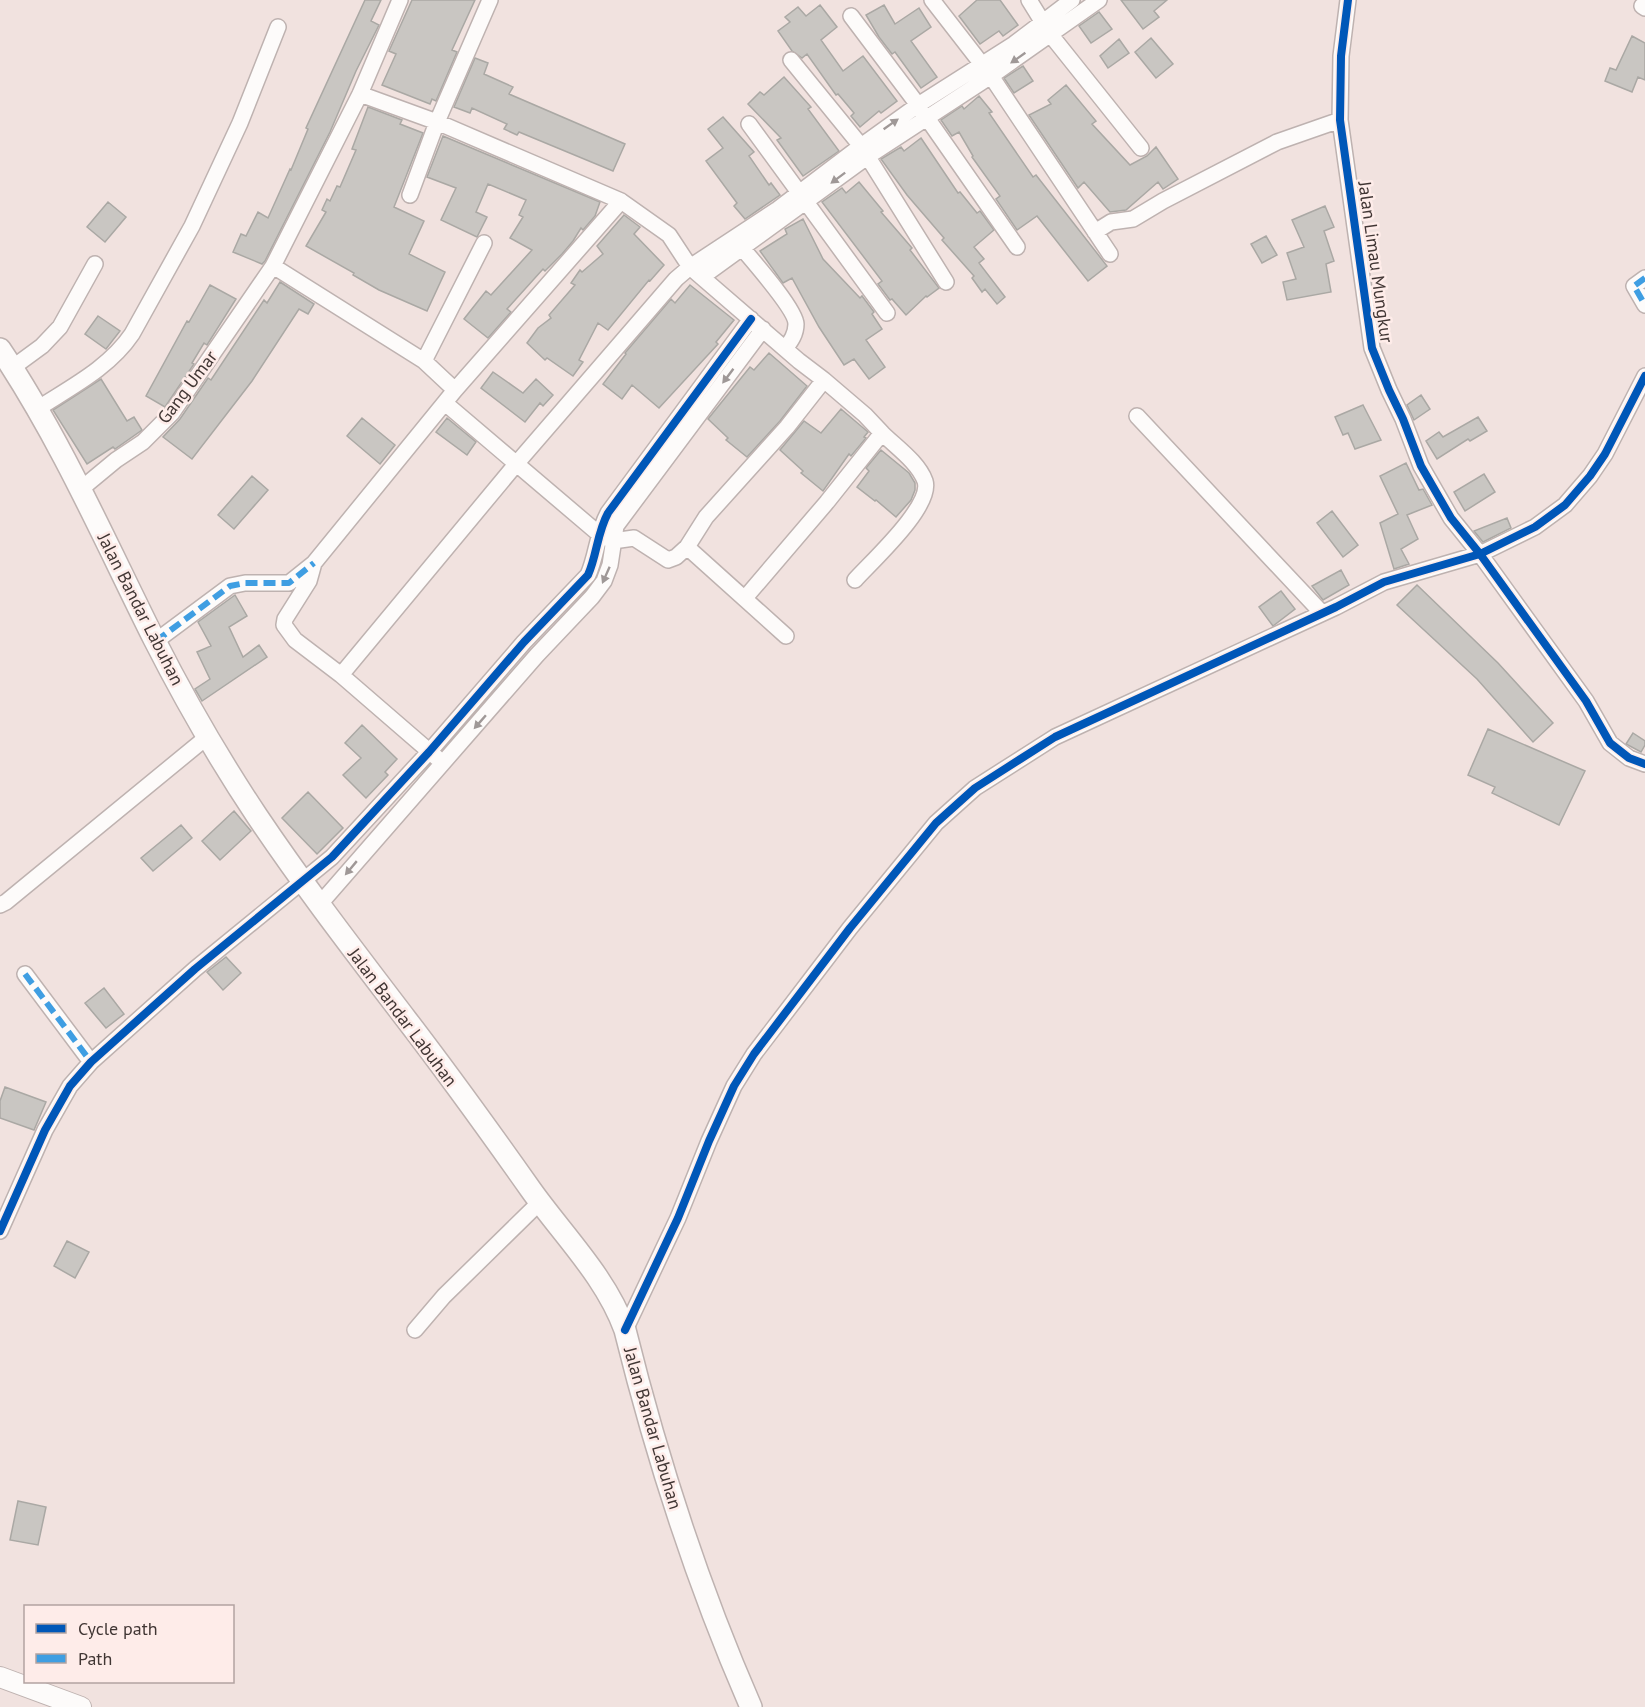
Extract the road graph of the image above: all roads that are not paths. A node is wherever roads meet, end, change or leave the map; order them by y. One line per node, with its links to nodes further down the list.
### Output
1 (400, 0): 13 (street, Gang Umar)
2 (490, 0): 17 (street)
3 (932, 0): 12 (street)
4 (1029, 0): 10 (street)
5 (1072, 0): 10 (street)
6 (1100, 0): 10 (street)
7 (1348, 0): 16 (street, Jalan Limau Mungkur)
8 (851, 16): 14 (street)
9 (278, 27): 46 (street)
10 (1047, 28): 12 (street); 19 (street)
11 (791, 60): 20 (street)
12 (986, 71): 14 (street); 15 (street); 24 (street)
13 (360, 94): 17 (street); 30 (street, Gang Umar)
14 (918, 105): 15 (street); 20 (street, one-way to 14)
15 (927, 118): 20 (street); 26 (street)
16 (1341, 120): 24 (street); 55 (street, Jalan Limau Mungkur)
17 (437, 122): 21 (street); 23 (street)
18 (749, 124): 22 (street)
19 (1141, 148)
20 (864, 151): 22 (street); 34 (street)
21 (410, 195)
22 (802, 198): 27 (street); 31 (street); 36 (street)
23 (621, 201): 31 (street); 44 (street)
24 (1095, 232): 28 (street)
25 (484, 243): 40 (street)
26 (1017, 247)
27 (742, 248): 32 (street); 39 (street)
28 (1110, 254)
29 (95, 264): 41 (street)
30 (273, 266): 40 (street); 50 (street, Gang Umar)
31 (690, 267): 32 (street); 49 (street)
32 (702, 278): 37 (street)
33 (1645, 278): 35 (street)
34 (946, 282)
35 (1645, 304)
36 (887, 313)
37 (757, 324): 39 (street); 51 (street)
38 (0, 349): 41 (main road, Jalan Bandar Labuhan)
39 (785, 349): 43 (street)
40 (424, 361): 44 (street)
41 (12, 368): 46 (main road, Jalan Bandar Labuhan)
42 (1645, 376): 55 (street)
43 (824, 380): 48 (street); 54 (street)
44 (455, 390): 45 (street)
45 (445, 404): 49 (street); 56 (street)
46 (37, 409): 50 (main road, Jalan Bandar Labuhan)
47 (1137, 416): 59 (street)
48 (882, 433): 57 (street); 58 (street)
49 (517, 463): 52 (street); 62 (street)
50 (81, 489): 61 (main road, Jalan Bandar Labuhan)
51 (614, 517): 52 (street); 53 (street)
52 (598, 534): 53 (street); 64 (street)
53 (613, 541): 54 (street); 65 (street, one-way to 65)
54 (687, 547): 58 (street)
55 (1480, 554): 59 (street); 66 (street, Jalan Limau Mungkur)
56 (314, 563): 61 (street); 62 (street)
57 (855, 580)
58 (745, 598): 60 (street)
59 (1323, 613): 77 (street)
60 (786, 636)
61 (156, 641): 63 (main road, Jalan Bandar Labuhan)
62 (341, 675): 64 (street)
63 (207, 737): 69 (main road, Jalan Bandar Labuhan); 70 (street)
64 (429, 752): 65 (street); 67 (street)
65 (444, 764): 68 (street)
66 (1645, 764)
67 (365, 821): 68 (street); 69 (street)
68 (379, 835): 71 (street, one-way to 71)
69 (302, 882): 71 (main road, Jalan Bandar Labuhan); 73 (street)
70 (0, 905)
71 (320, 905): 74 (main road, Jalan Bandar Labuhan)
72 (26, 974): 73 (street)
73 (91, 1062): 75 (street)
74 (540, 1202): 76 (street); 77 (main road, Jalan Bandar Labuhan)
75 (0, 1231)
76 (416, 1330)
77 (625, 1330): 80 (main road, Jalan Bandar Labuhan)
78 (0, 1677): 79 (street)
79 (81, 1707)
80 (751, 1707)

